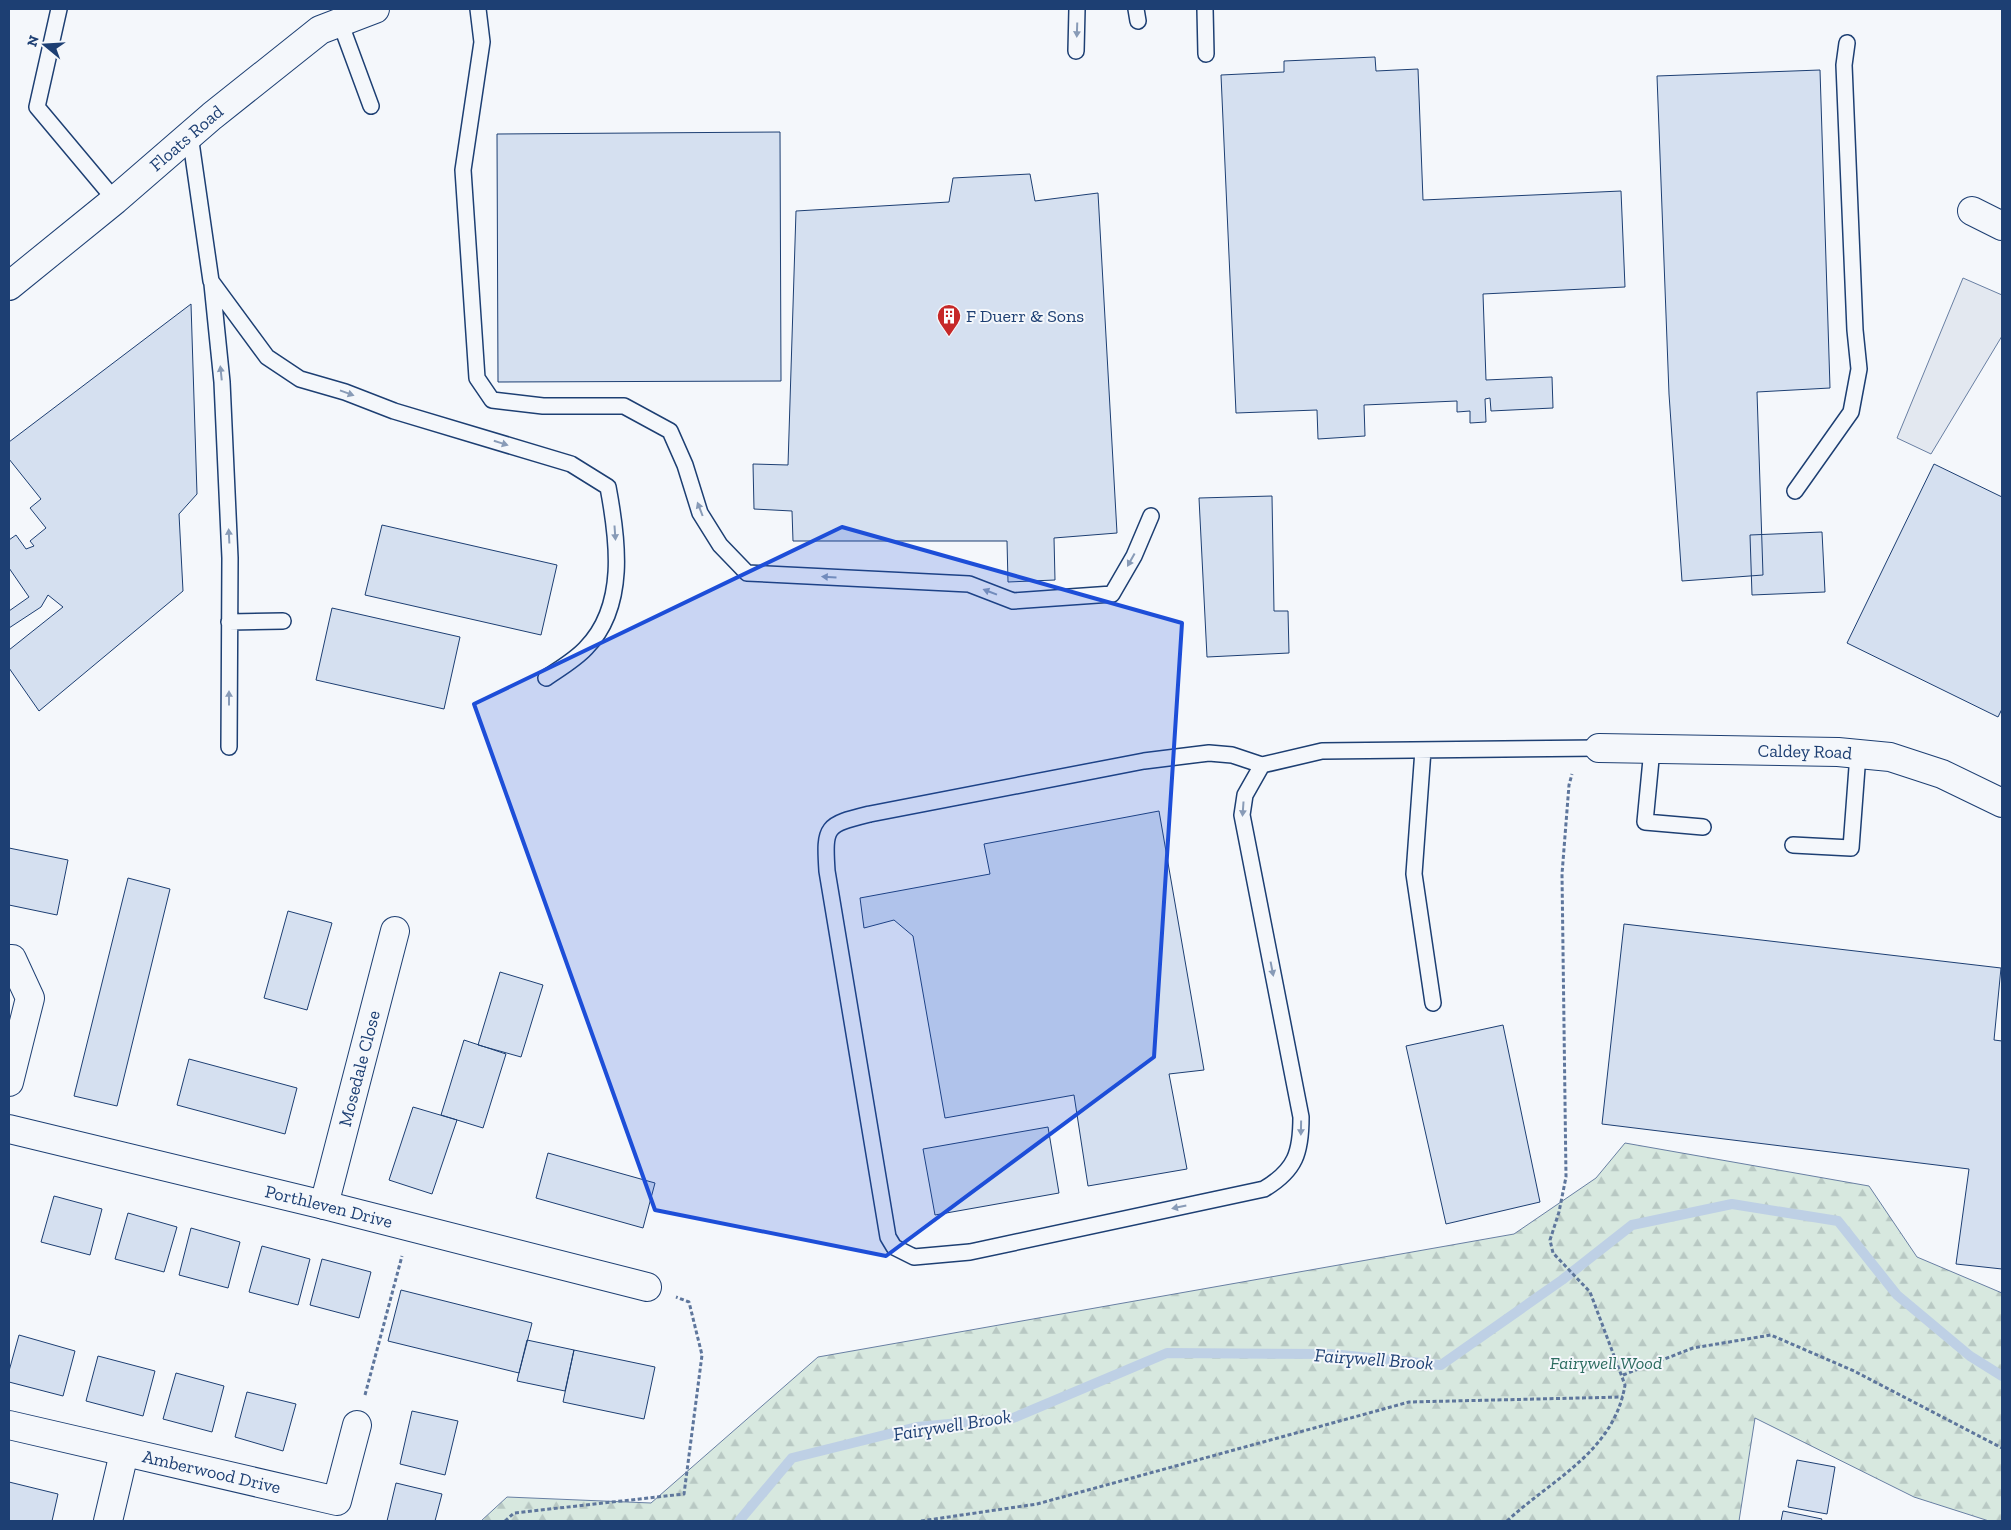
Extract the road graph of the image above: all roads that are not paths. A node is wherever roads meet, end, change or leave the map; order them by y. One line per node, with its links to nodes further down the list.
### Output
1 (60, 9): 12 (lane)
2 (375, 9): 6 (street, Floats Road)
3 (478, 9): 18 (lane, one-way to 3)
4 (1077, 9): 8 (lane, one-way to 8)
5 (1205, 9): 9 (lane)
6 (340, 22): 10 (lane); 11 (street, Floats Road)
7 (1847, 43): 17 (lane)
8 (1076, 51)
9 (1206, 54)
10 (371, 106)
11 (190, 135): 12 (street, Floats Road); 15 (lane)
12 (115, 200): 16 (street, Floats Road)
13 (1972, 211): 14 (street)
14 (2002, 226)
15 (211, 281): 20 (lane, one-way to 15); 21 (lane, one-way to 21)
16 (9, 286)
17 (1795, 492)
18 (1151, 516)
19 (283, 621): 20 (lane)
20 (229, 622): 22 (lane, one-way to 20)
21 (546, 678)
22 (229, 747)
23 (1599, 748): 24 (street, Caldey Road); 25 (lane)
24 (1652, 749): 26 (street, Caldey Road); 29 (lane)
25 (1423, 750): 27 (lane); 33 (lane)
26 (1858, 754): 28 (street, Caldey Road); 30 (lane)
27 (1262, 765): 27 (lane, one-way to 27)
28 (2002, 803)
29 (1703, 827)
30 (1793, 845)
31 (395, 931): 36 (street, Mosedale Close)
32 (10, 959): 34 (street)
33 (1433, 1003)
34 (9, 1082)
35 (9, 1129): 36 (street, Porthleven Drive)
36 (324, 1205): 37 (street, Porthleven Drive)
37 (647, 1287)
38 (9, 1425): 40 (street, Amberwood Drive)
39 (357, 1425): 40 (street, Amberwood Drive)
40 (124, 1453): 41 (street)
41 (108, 1521)

